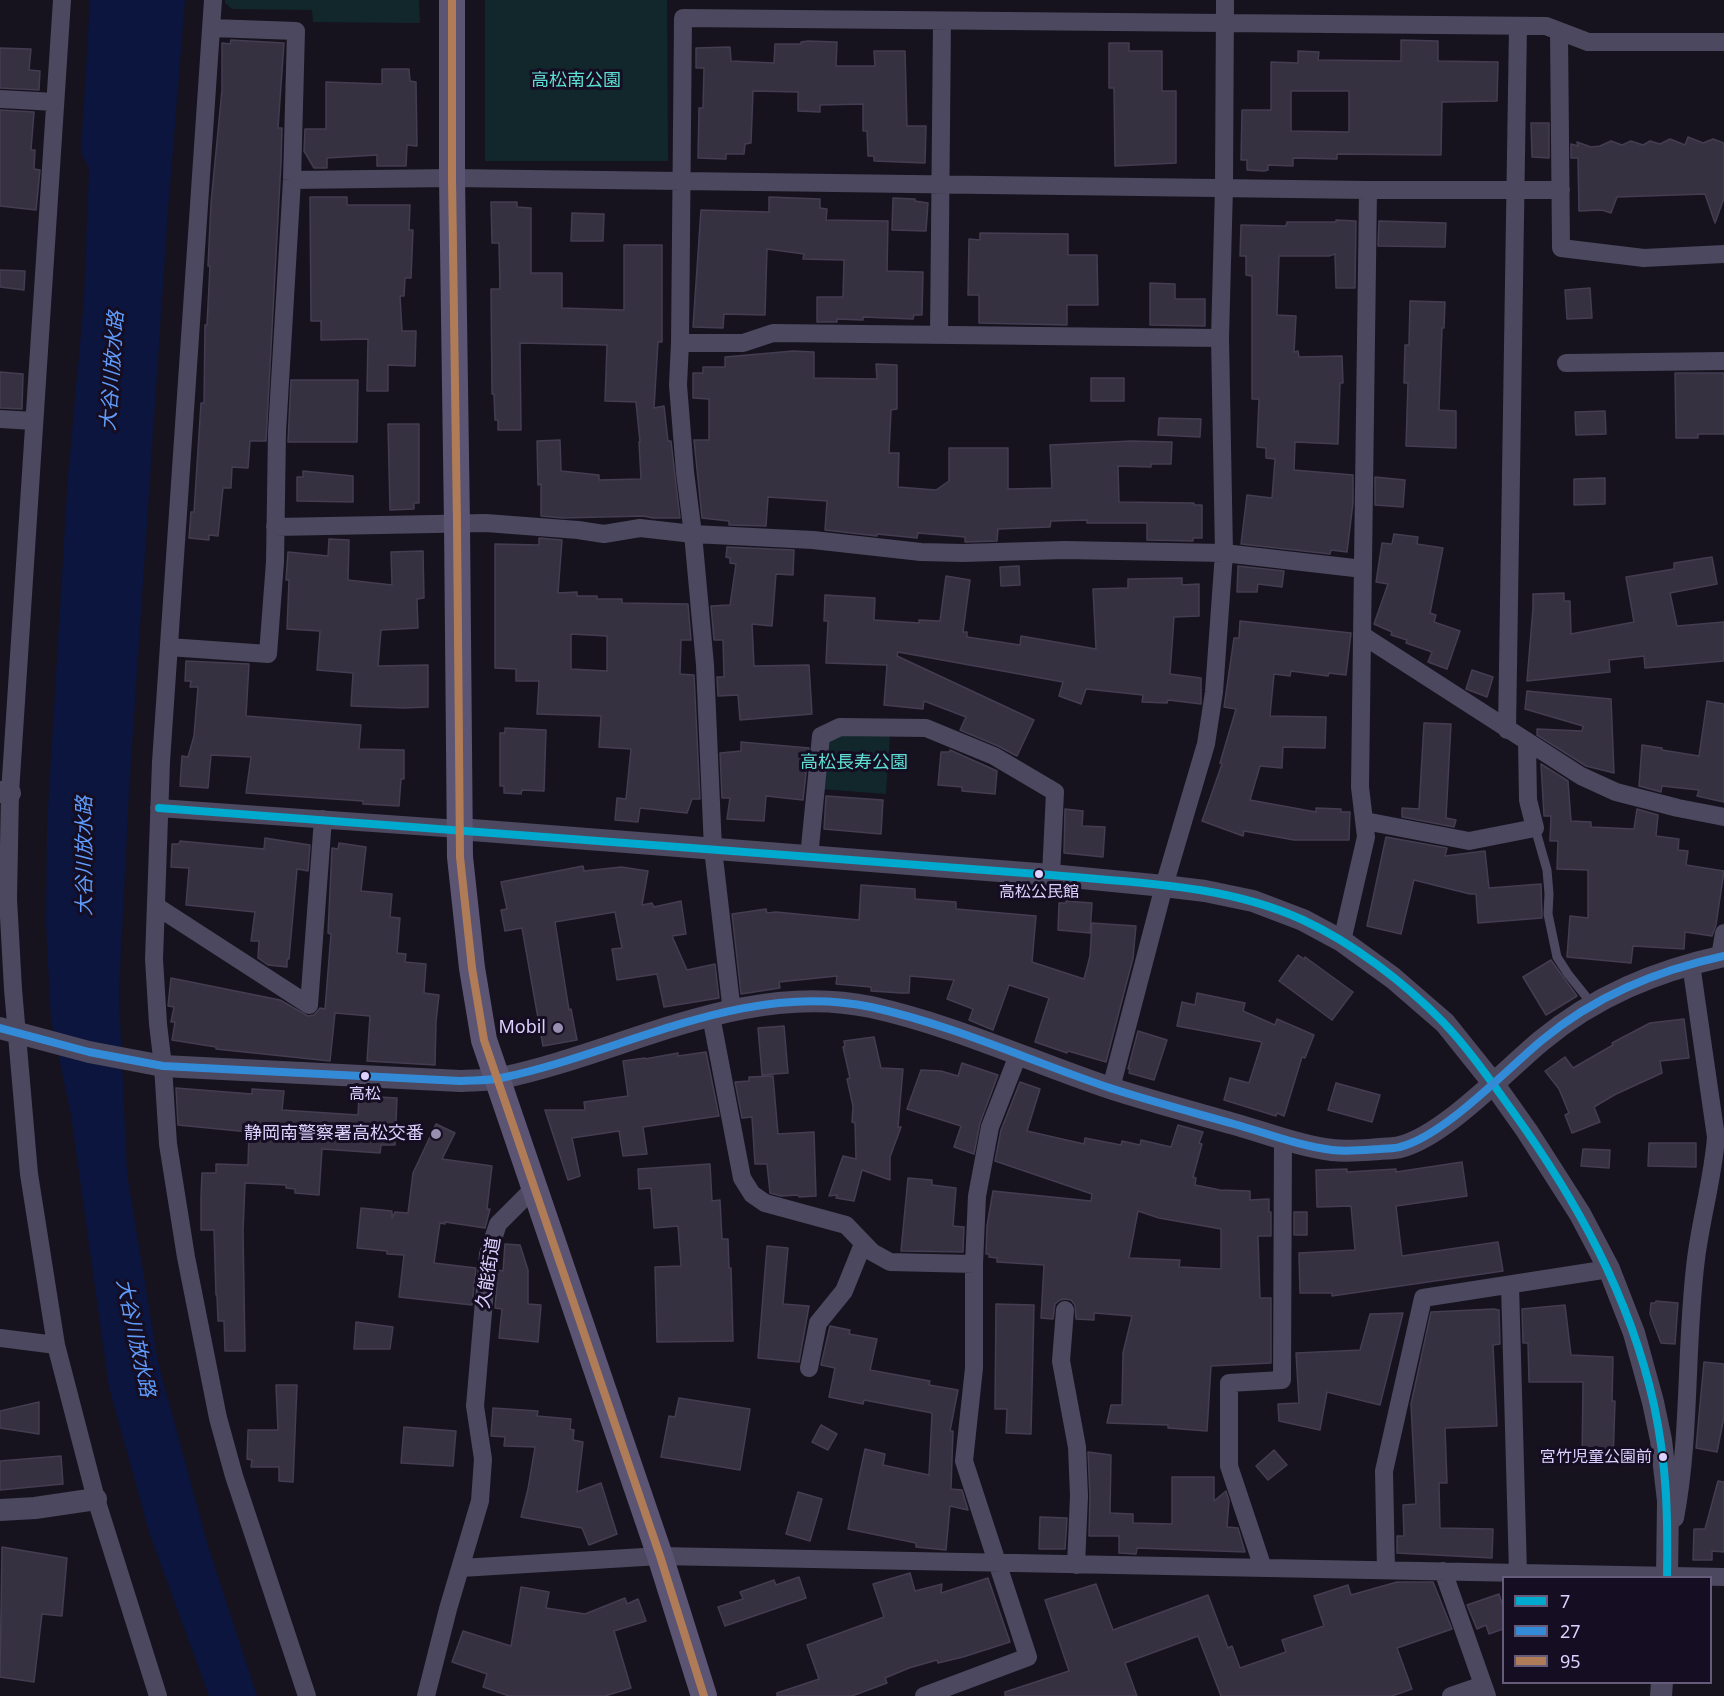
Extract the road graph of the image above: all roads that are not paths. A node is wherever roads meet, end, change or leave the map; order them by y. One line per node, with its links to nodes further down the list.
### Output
1 (62, 0): 12 (street)
2 (213, 0): 8 (street)
3 (452, 0): 13 (main road)
4 (1226, 0): 6 (street)
5 (942, 21): 6 (street); 15 (street); 16 (street)
6 (1225, 24): 7 (street); 17 (street)
7 (1518, 26): 9 (street); 18 (street)
8 (212, 28): 14 (street); 35 (street)
9 (1559, 31): 10 (street); 20 (street)
10 (1724, 42)
11 (0, 99): 12 (street)
12 (55, 102): 28 (street)
13 (452, 178): 14 (street); 15 (street); 29 (main road)
14 (292, 180): 30 (street)
15 (681, 181): 16 (street); 24 (street)
16 (942, 184): 17 (street); 22 (street)
17 (1224, 188): 19 (street); 23 (street)
18 (1516, 189): 19 (street); 20 (street); 36 (street)
19 (1368, 190): 33 (street)
20 (1561, 190): 21 (street)
21 (1724, 254)
22 (939, 335): 23 (street); 24 (street)
23 (1220, 338): 32 (street)
24 (680, 343): 31 (street)
25 (1724, 361): 26 (street)
26 (1566, 363)
27 (0, 419): 28 (street)
28 (34, 421): 38 (street)
29 (458, 524): 30 (street); 31 (street); 44 (main road)
30 (275, 527): 35 (street)
31 (693, 534): 32 (street); 45 (street)
32 (1224, 553): 33 (street); 48 (street)
33 (1363, 569): 34 (street)
34 (1362, 635): 36 (street); 42 (street)
35 (169, 647): 39 (street)
36 (1507, 730): 37 (street)
37 (1527, 742): 40 (street); 43 (street)
38 (5, 792): 56 (street)
39 (159, 808): 41 (street); 49 (street)
40 (1724, 816)
41 (323, 819): 44 (street); 49 (street)
42 (1365, 821): 43 (street); 51 (street)
43 (1535, 828): 54 (lane)
44 (459, 829): 45 (street); 59 (main road)
45 (712, 849): 46 (street); 55 (street)
46 (809, 857): 47 (street); 47 (street)
47 (1051, 875): 48 (street)
48 (1164, 886): 51 (street); 61 (street)
49 (156, 906): 58 (street)
50 (1724, 933): 52 (street)
51 (1342, 942): 60 (street)
52 (1722, 957): 53 (street)
53 (1691, 964): 54 (street); 81 (street)
54 (1592, 1004): 60 (street)
55 (722, 1014): 57 (street); 59 (street); 64 (street)
56 (9, 1030): 58 (street); 70 (street)
57 (1018, 1055): 61 (street); 65 (street)
58 (163, 1066): 59 (street); 87 (street)
59 (498, 1079): 63 (main road)
60 (1493, 1083): 62 (street); 66 (street)
61 (1111, 1088): 62 (street)
62 (1283, 1138): 78 (street)
63 (534, 1188): 74 (main road); 77 (street, 久能街道)
64 (863, 1244): 65 (street); 71 (street)
65 (974, 1264): 75 (street)
66 (1609, 1269): 67 (street); 81 (street)
67 (1510, 1285): 79 (street); 82 (street)
68 (1065, 1310): 76 (street)
69 (0, 1338): 70 (street)
70 (56, 1345): 72 (street)
71 (809, 1368)
72 (96, 1499): 73 (street); 86 (street)
73 (0, 1510)
74 (660, 1556): 75 (street); 77 (street); 88 (main road)
75 (996, 1564): 76 (street); 89 (street)
76 (1076, 1565): 78 (street)
77 (461, 1568): 85 (street, 久能街道)
78 (1263, 1568): 79 (street)
79 (1386, 1570): 80 (street)
80 (1443, 1571): 82 (street); 84 (street)
81 (1667, 1571): 82 (street); 83 (street)
82 (1518, 1573)
83 (1724, 1577)
84 (1485, 1690): 90 (street)
85 (428, 1695)
86 (158, 1696)
87 (307, 1696)
88 (704, 1696)
89 (924, 1696)
90 (1451, 1696)

